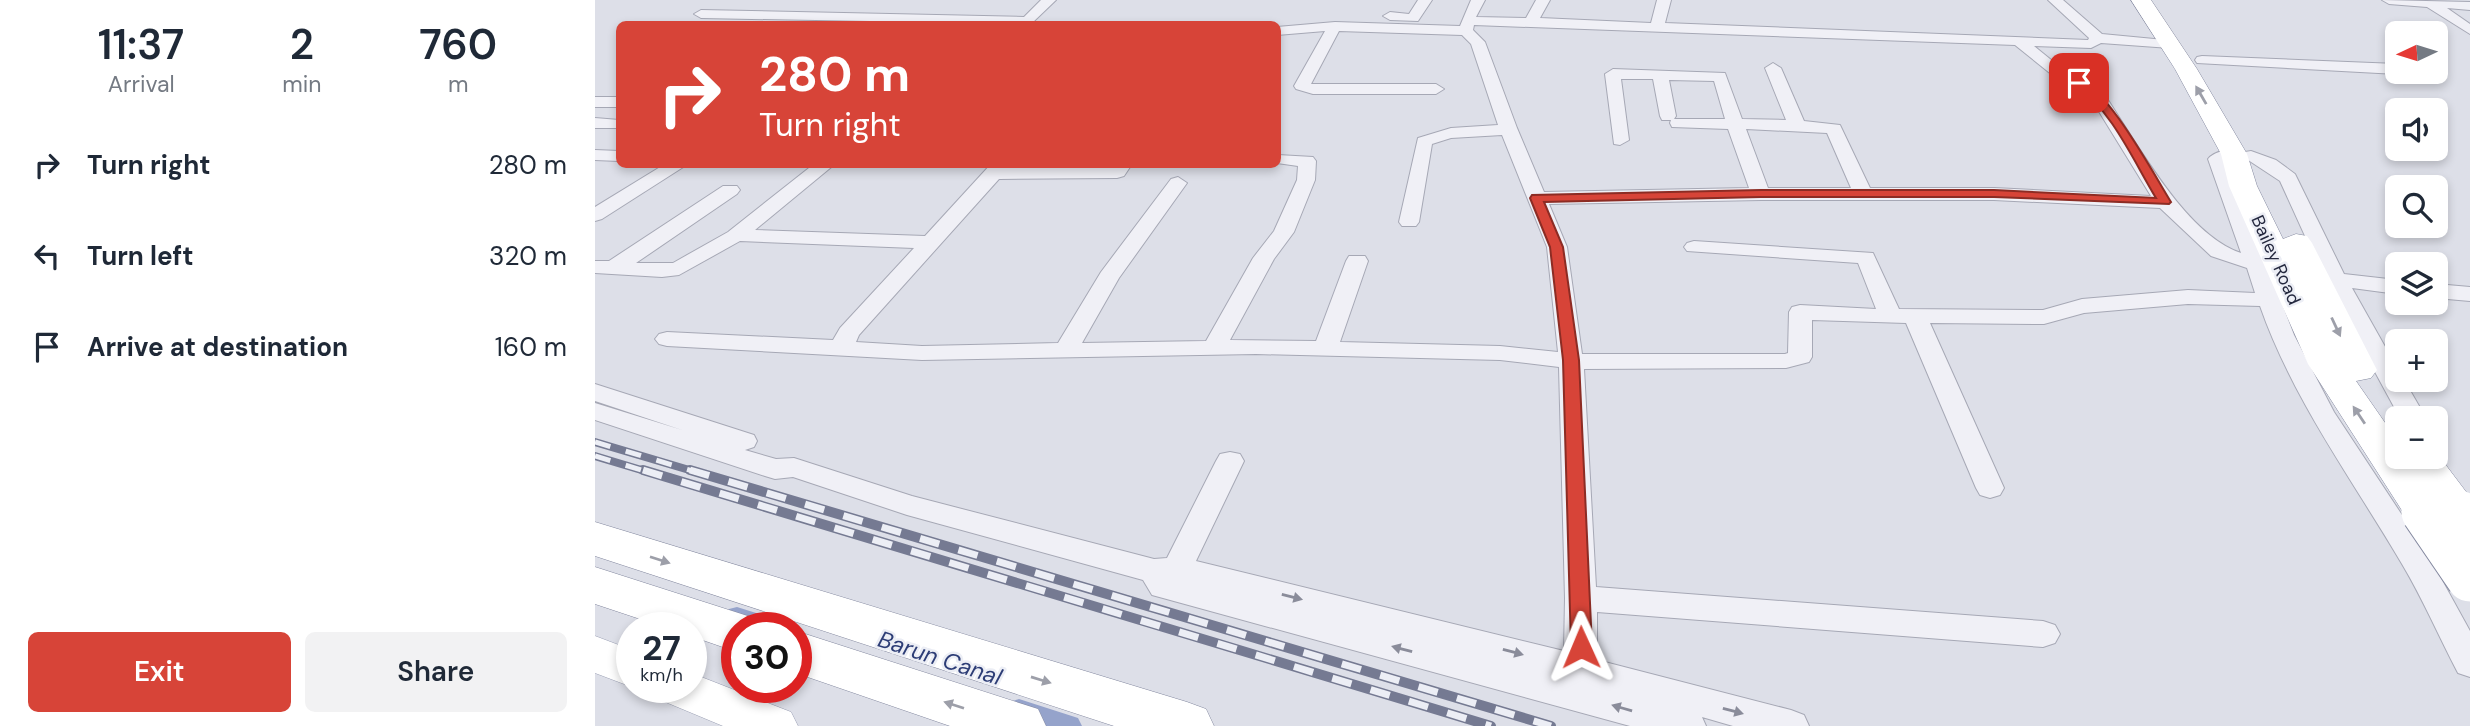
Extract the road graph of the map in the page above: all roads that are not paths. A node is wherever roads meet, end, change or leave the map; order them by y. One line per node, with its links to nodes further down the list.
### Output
1 (1049, 0): 15 (street)
2 (1385, 0): 16 (street)
3 (1425, 0): 16 (street)
4 (1543, 0): 17 (street)
5 (1664, 0): 19 (street)
6 (2055, 0): 22 (street)
7 (2141, 0): 24 (highway, Bailey Road)
8 (2163, 0): 25 (highway)
9 (2389, 0): 10 (street)
10 (2432, 3): 11 (street); 20 (street)
11 (2470, 6)
12 (701, 14): 14 (street)
13 (1470, 17): 16 (street); 17 (street); 36 (street)
14 (954, 21)
15 (1028, 21)
16 (1372, 21): 18 (street)
17 (1531, 22): 19 (street)
18 (1335, 26): 21 (street); 29 (street)
19 (1657, 26): 23 (street)
20 (2470, 30)
21 (1281, 31)
22 (2098, 38): 23 (street); 24 (street)
23 (2021, 43): 51 (street)
24 (2169, 44): 39 (highway, Bailey Road, one-way to 24)
25 (2202, 60): 27 (street); 39 (highway)
26 (1773, 68): 35 (street)
27 (2385, 68)
28 (1660, 74): 34 (street); 34 (street); 37 (street)
29 (1436, 89)
30 (595, 102): 31 (street)
31 (616, 102)
32 (595, 123): 33 (street)
33 (615, 124)
34 (1735, 124): 35 (street); 48 (street)
35 (1797, 125): 49 (street)
36 (1509, 130): 50 (street); 53 (street)
37 (1620, 140)
38 (595, 155): 40 (street)
39 (2243, 155): 58 (street); 60 (street); 74 (highway, one-way to 74); 81 (highway, Bailey Road, one-way to 39)
40 (616, 156)
41 (1284, 159): 68 (street)
42 (672, 168): 52 (street)
43 (822, 168): 54 (street)
44 (998, 169): 45 (street); 55 (street)
45 (1116, 174)
46 (1178, 183): 70 (street)
47 (730, 190): 59 (street)
48 (1761, 194): 49 (street); 50 (street)
49 (1863, 194): 51 (street)
50 (1537, 198): 71 (street)
51 (2165, 202): 58 (street)
52 (595, 215)
53 (1409, 222)
54 (735, 236): 55 (street); 59 (street)
55 (929, 242): 67 (street)
56 (1694, 247): 65 (street)
57 (1357, 261): 69 (street)
58 (2255, 264): 64 (street)
59 (604, 268)
60 (2336, 280): 61 (street); 73 (street)
61 (2385, 285)
62 (2448, 291): 63 (street)
63 (2470, 294)
64 (2267, 300): 65 (street); 81 (street)
65 (1902, 316): 71 (street); 80 (street)
66 (667, 339): 67 (street)
67 (842, 348): 70 (street)
68 (1213, 348): 69 (street); 70 (street)
69 (1325, 349): 71 (street)
70 (1065, 351)
71 (1571, 360): 86 (street)
72 (595, 393): 77 (street)
73 (2406, 406)
74 (2385, 410)
75 (595, 411): 77 (street)
76 (1230, 461): 83 (street)
77 (794, 467): 83 (street)
78 (2424, 469): 81 (highway)
79 (2438, 469): 81 (street)
80 (1990, 488)
81 (2447, 517): 84 (highway, bridge); 92 (street)
82 (595, 539): 97 (highway, one-way to 97)
83 (1165, 575): 93 (street)
84 (2470, 579)
85 (595, 585): 87 (highway)
86 (1581, 598): 88 (street); 93 (street)
87 (721, 627)
88 (2043, 635)
89 (595, 654): 91 (main road)
90 (812, 657): 96 (highway, one-way to 90)
91 (616, 663)
92 (2470, 663)
93 (1581, 684): 98 (street, one-way to 93); 99 (street, one-way to 99)
94 (707, 699): 95 (main road)
95 (775, 726)
96 (1019, 726)
97 (1187, 726)
98 (1688, 726)
99 (1791, 726)

